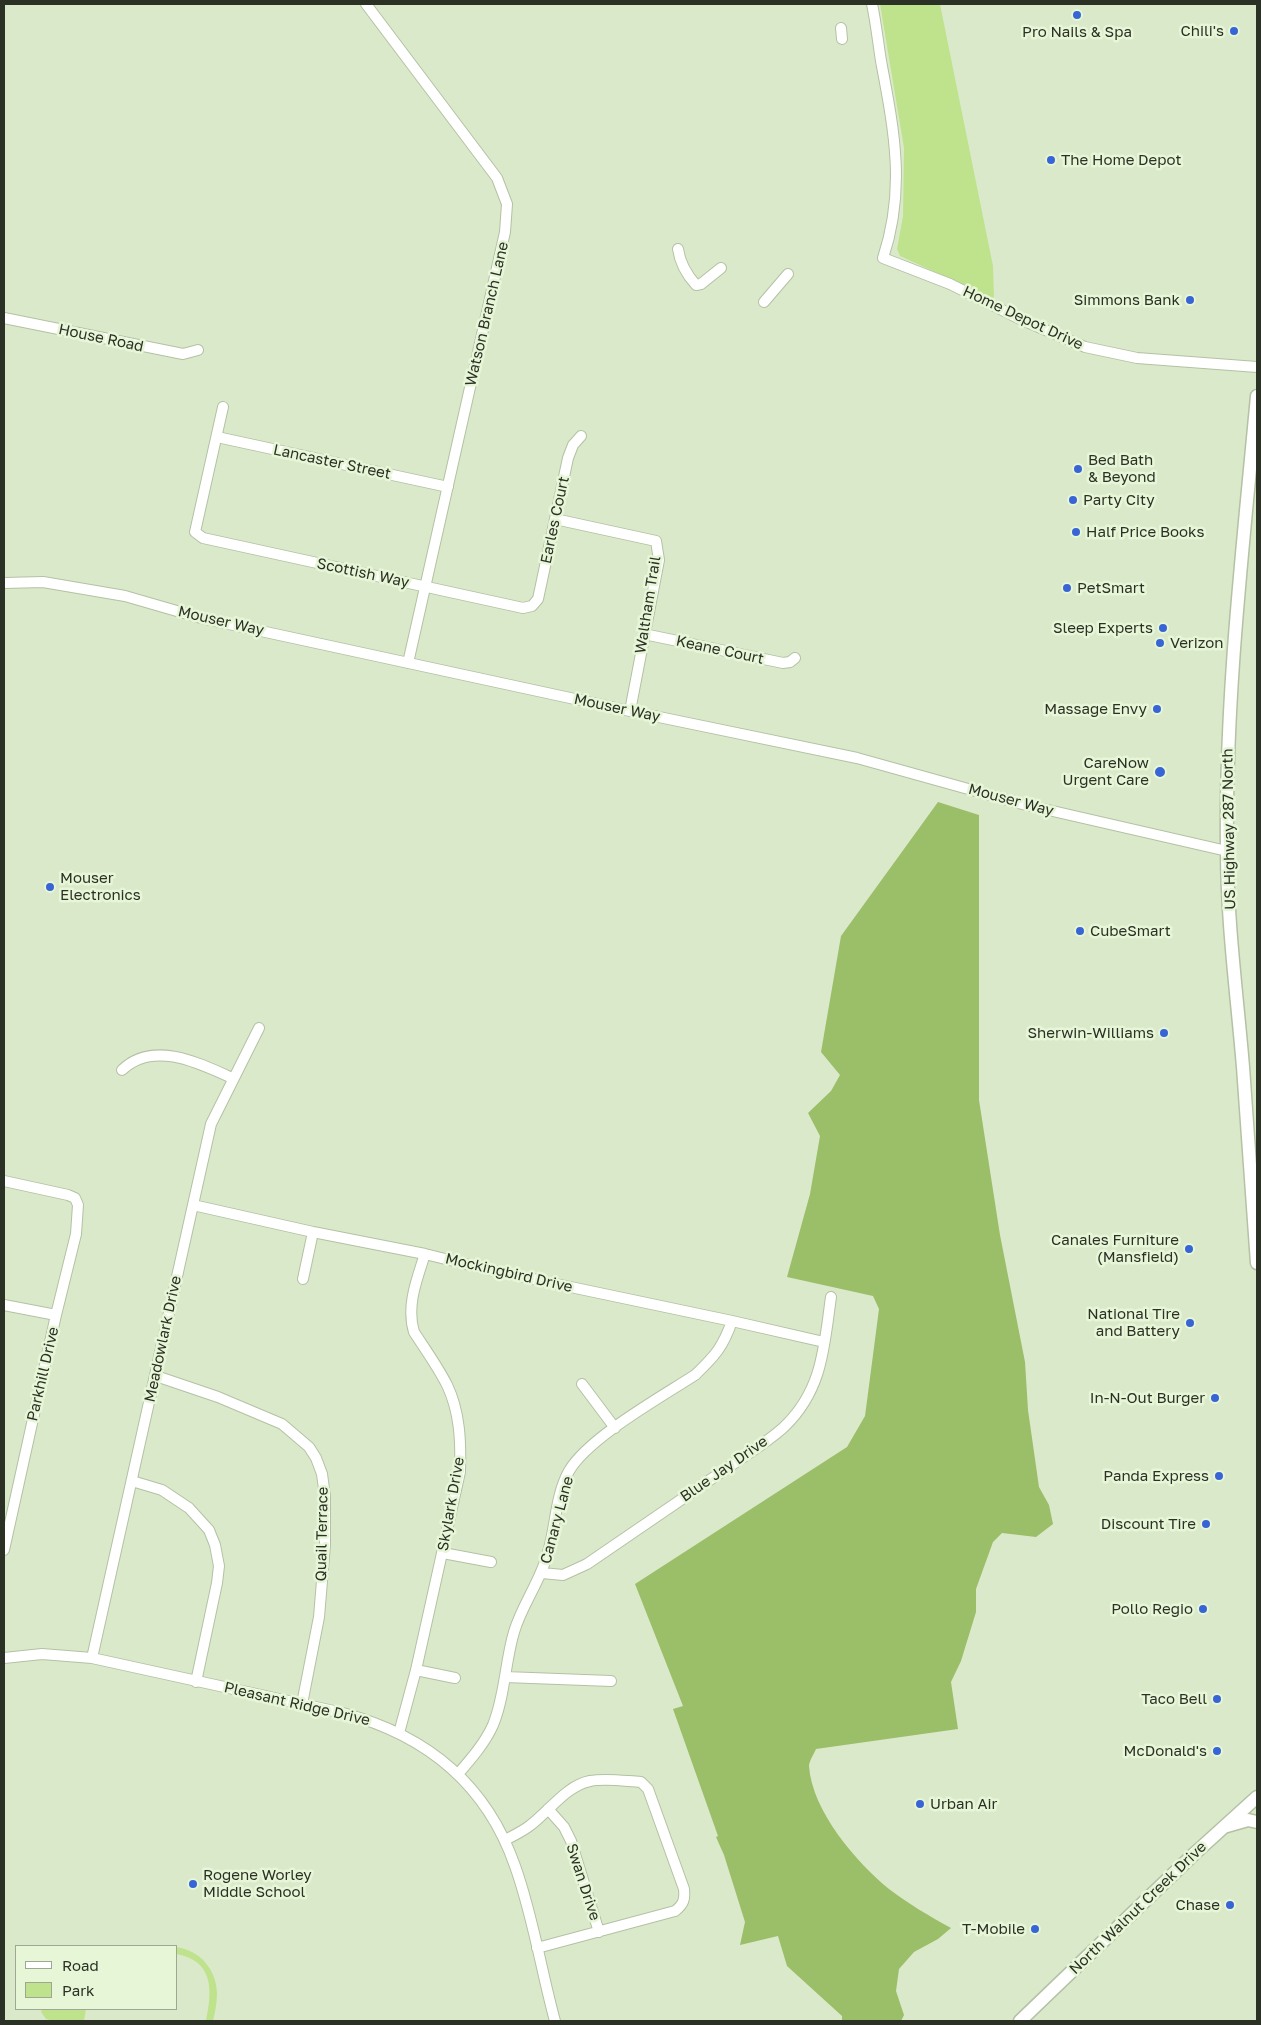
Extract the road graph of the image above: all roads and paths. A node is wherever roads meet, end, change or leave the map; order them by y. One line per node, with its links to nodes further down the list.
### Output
1 (366, 4): 16 (street, Watson Branch Lane)
2 (872, 4): 11 (street, Home Depot Drive)
3 (841, 28): 4 (street)
4 (842, 39)
5 (678, 248): 6 (street)
6 (721, 268)
7 (788, 274): 8 (street)
8 (764, 302)
9 (4, 318): 10 (street, House Road)
10 (198, 350)
11 (1257, 367)
12 (1257, 396): 25 (main road, US Highway 287 North)
13 (223, 407): 14 (street)
14 (217, 436): 16 (street, Lancaster Street); 19 (street, Scottish Way)
15 (581, 436): 17 (street, Earles Court)
16 (448, 487): 19 (street, Watson Branch Lane)
17 (555, 519): 20 (street, Earles Court); 21 (street, Waltham Trail)
18 (4, 583): 23 (street, Mouser Way)
19 (426, 587): 20 (street, Scottish Way); 23 (street, Watson Branch Lane)
20 (532, 606)
21 (644, 634): 22 (street, Keane Court); 24 (street, Waltham Trail)
22 (795, 658)
23 (408, 663): 24 (street, Mouser Way)
24 (630, 711): 25 (street, Mouser Way)
25 (1227, 851): 33 (main road, US Highway 287 North)
26 (258, 1028): 28 (street, Meadowlark Drive)
27 (122, 1070): 28 (street)
28 (232, 1078): 30 (street, Meadowlark Drive)
29 (4, 1181): 37 (street, Parkhill Drive)
30 (193, 1205): 31 (street, Mockingbird Drive); 40 (street, Meadowlark Drive)
31 (313, 1232): 32 (street, Mockingbird Drive); 34 (street)
32 (425, 1254): 38 (street, Mockingbird Drive); 45 (street, Skylark Drive)
33 (1257, 1263)
34 (303, 1279)
35 (831, 1297): 39 (street, Blue Jay Drive)
36 (4, 1305): 37 (street)
37 (56, 1315): 44 (street, Parkhill Drive)
38 (732, 1321): 39 (street, Mockingbird Drive); 42 (street, Canary Lane)
39 (824, 1342): 47 (street, Blue Jay Drive)
40 (156, 1376): 43 (street, Meadowlark Drive); 55 (street, Quail Terrace)
41 (582, 1384): 42 (street)
42 (615, 1428): 47 (street, Canary Lane)
43 (132, 1481): 49 (street, Meadowlark Drive); 54 (street)
44 (4, 1550)
45 (443, 1554): 46 (street); 50 (street, Skylark Drive)
46 (491, 1562)
47 (542, 1573): 51 (street, Canary Lane)
48 (4, 1658): 49 (street, Pleasant Ridge Drive)
49 (92, 1658): 54 (street, Pleasant Ridge Drive)
50 (416, 1670): 52 (street); 56 (street, Skylark Drive)
51 (504, 1677): 53 (street); 57 (street, Canary Lane)
52 (455, 1678)
53 (611, 1681)
54 (196, 1682): 55 (street, Pleasant Ridge Drive)
55 (302, 1704): 56 (street, Pleasant Ridge Drive)
56 (400, 1733): 57 (street, Pleasant Ridge Drive)
57 (458, 1774): 62 (street, Pleasant Ridge Drive)
58 (1257, 1797): 61 (main road, North Walnut Creek Drive)
59 (548, 1809): 62 (street); 63 (street, Swan Drive); 63 (street)
60 (1257, 1822): 61 (main road)
61 (1222, 1827): 66 (main road, North Walnut Creek Drive)
62 (505, 1840): 64 (street, Pleasant Ridge Drive)
63 (599, 1932): 64 (street)
64 (537, 1948): 65 (street, Pleasant Ridge Drive)
65 (555, 2021)
66 (1020, 2021)

